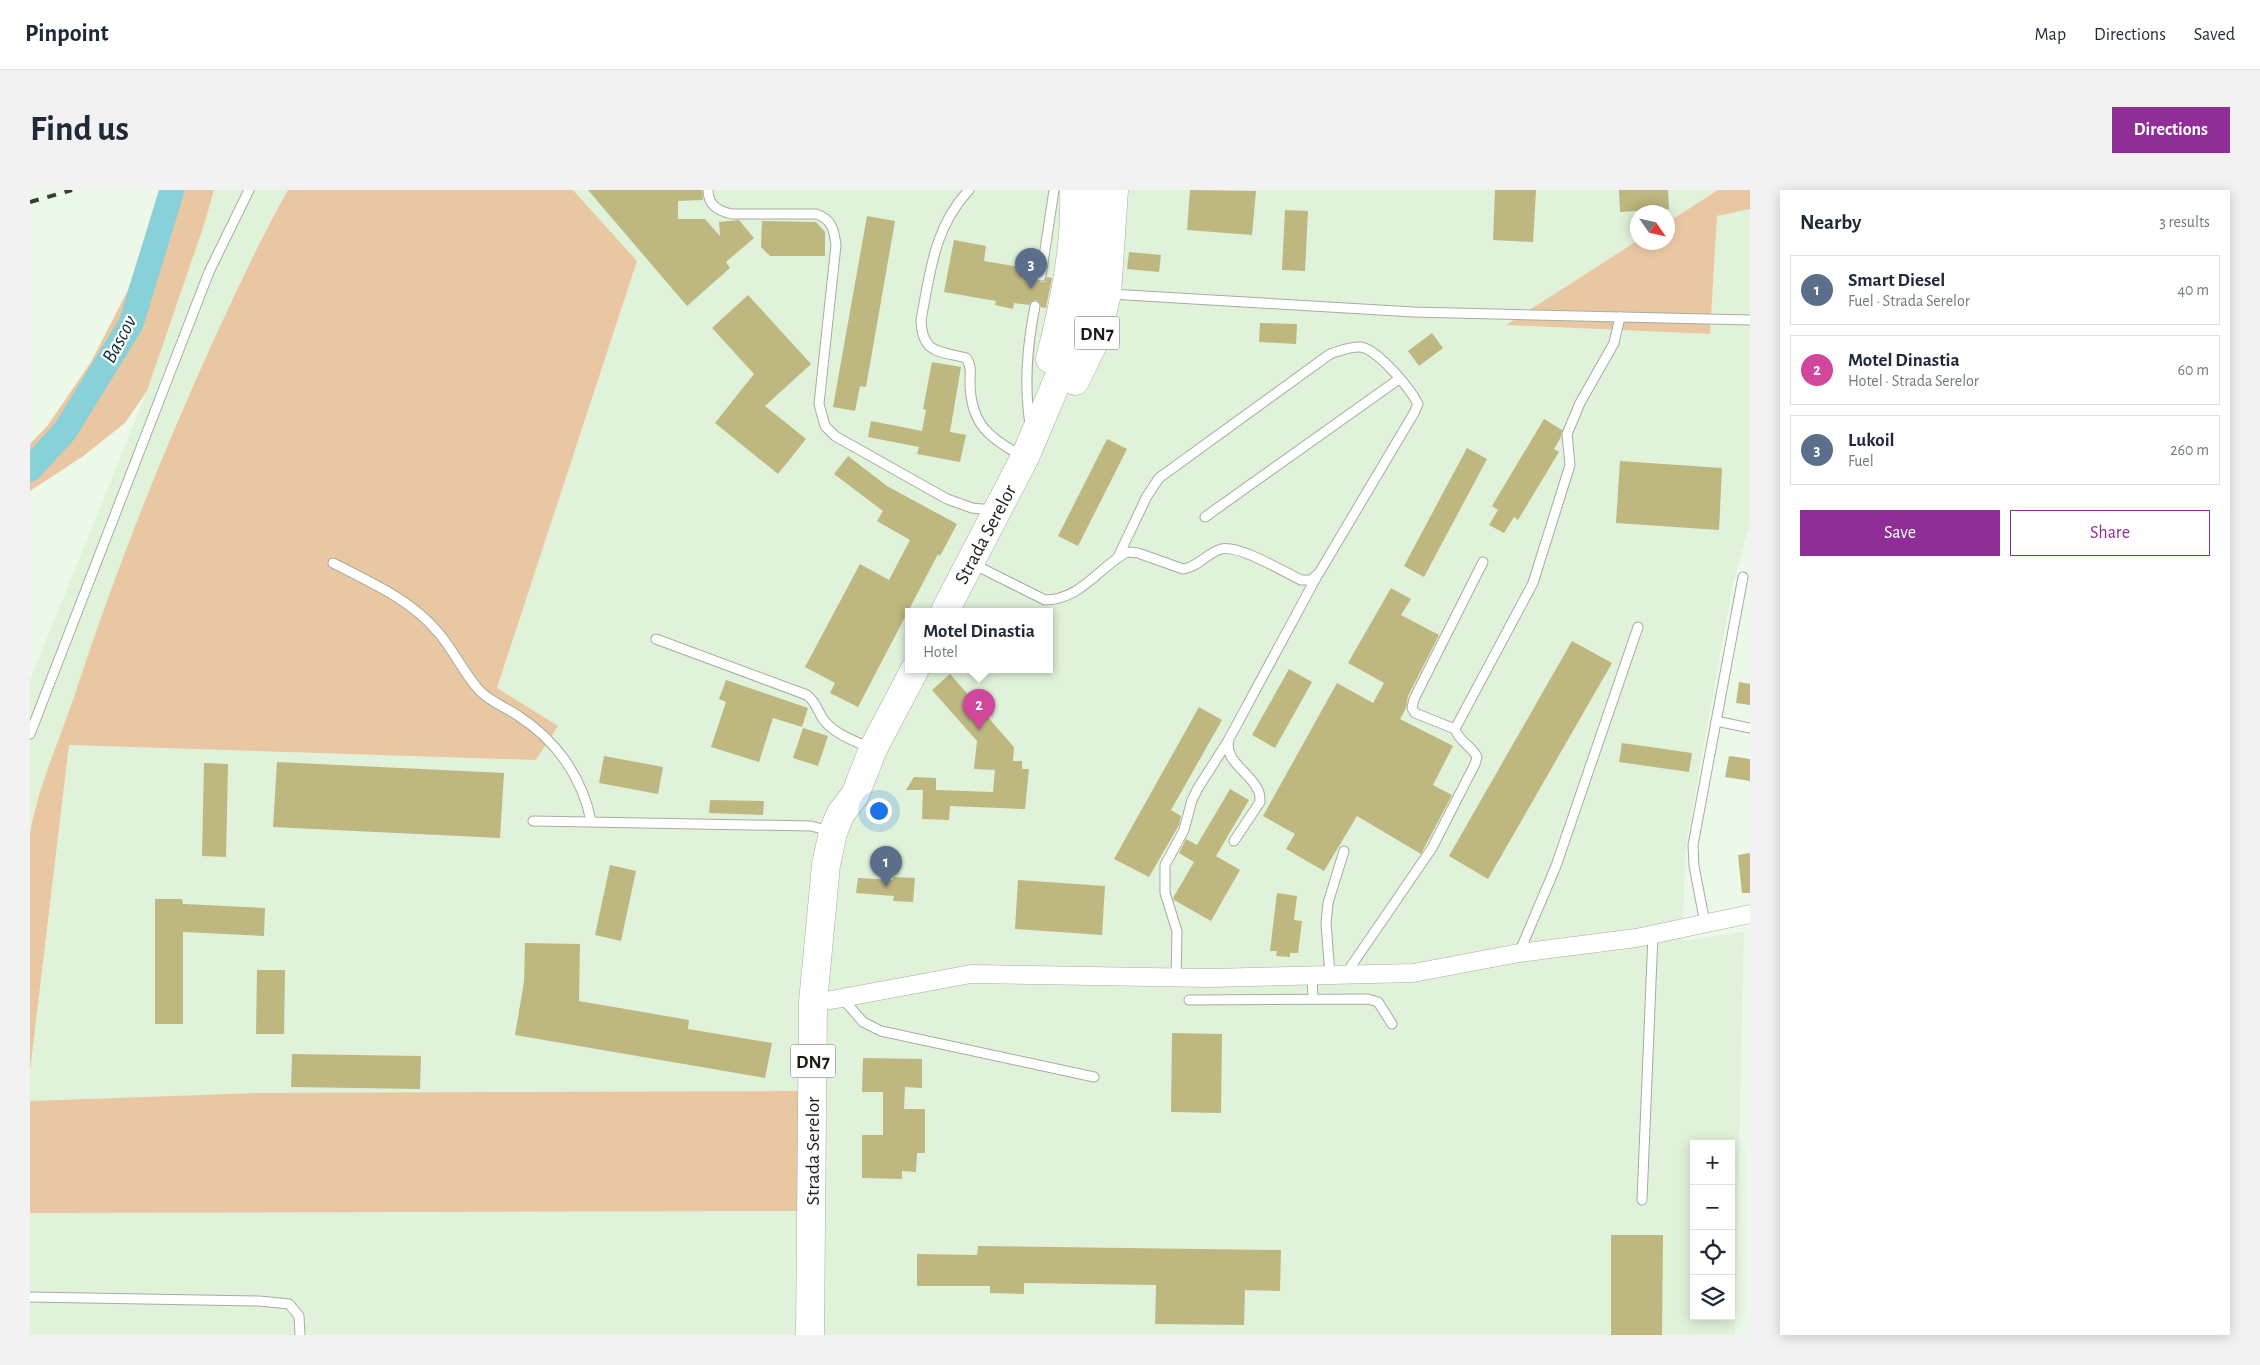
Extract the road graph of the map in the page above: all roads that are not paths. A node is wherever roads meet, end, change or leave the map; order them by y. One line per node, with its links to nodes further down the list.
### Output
1 (249, 190): 30 (lane)
2 (708, 190): 15 (lane)
3 (969, 190): 14 (lane)
4 (1054, 190): 8 (lane)
5 (1074, 190): 14 (highway, DN7)
6 (1094, 190): 14 (highway, DN7)
7 (1114, 190): 9 (highway, DN7)
8 (1041, 276)
9 (1107, 294): 11 (lane); 14 (highway, DN7)
10 (1036, 306): 14 (lane)
11 (1620, 317): 12 (lane); 29 (lane)
12 (1750, 320)
13 (1400, 379): 16 (lane); 17 (lane); 21 (lane)
14 (1028, 445): 15 (highway, Strada Serelor / DN7)
15 (998, 510): 18 (highway, Strada Serelor / DN7)
16 (1205, 517)
17 (1118, 557): 18 (lane); 21 (lane)
18 (970, 562): 23 (highway, Strada Serelor / DN7)
19 (1483, 562): 29 (lane)
20 (333, 563): 35 (lane)
21 (1318, 573): 31 (lane)
22 (1743, 577): 27 (lane)
23 (947, 608)
24 (1638, 627): 42 (lane)
25 (656, 639): 32 (lane)
26 (912, 673): 32 (highway, Strada Serelor / DN7)
27 (1716, 721): 28 (lane); 40 (lane)
28 (1750, 728)
29 (1455, 729): 43 (lane)
30 (30, 734)
31 (1230, 739): 37 (lane); 45 (lane)
32 (873, 749): 33 (highway, Strada Serelor / DN7)
33 (855, 795): 36 (highway, Strada Serelor / DN7); 47 (highway, Strada Serelor / DN7)
34 (534, 820): 35 (lane)
35 (591, 821): 36 (lane)
36 (833, 832): 54 (highway, Strada Serelor / DN7)
37 (1234, 841)
38 (1344, 851): 43 (lane)
39 (1750, 914): 40 (street)
40 (1705, 923): 41 (street)
41 (1653, 934): 42 (street); 51 (lane)
42 (1519, 953): 43 (street)
43 (1338, 975): 44 (street)
44 (1312, 976): 45 (street); 46 (lane)
45 (1176, 978): 47 (street)
46 (1313, 999): 48 (lane); 49 (lane)
47 (837, 1000): 50 (lane); 55 (highway, Strada Serelor / DN7)
48 (1190, 1000)
49 (1392, 1024)
50 (1094, 1077)
51 (1642, 1200)
52 (30, 1296): 53 (lane)
53 (300, 1335)
54 (810, 1335)
55 (828, 1335)

